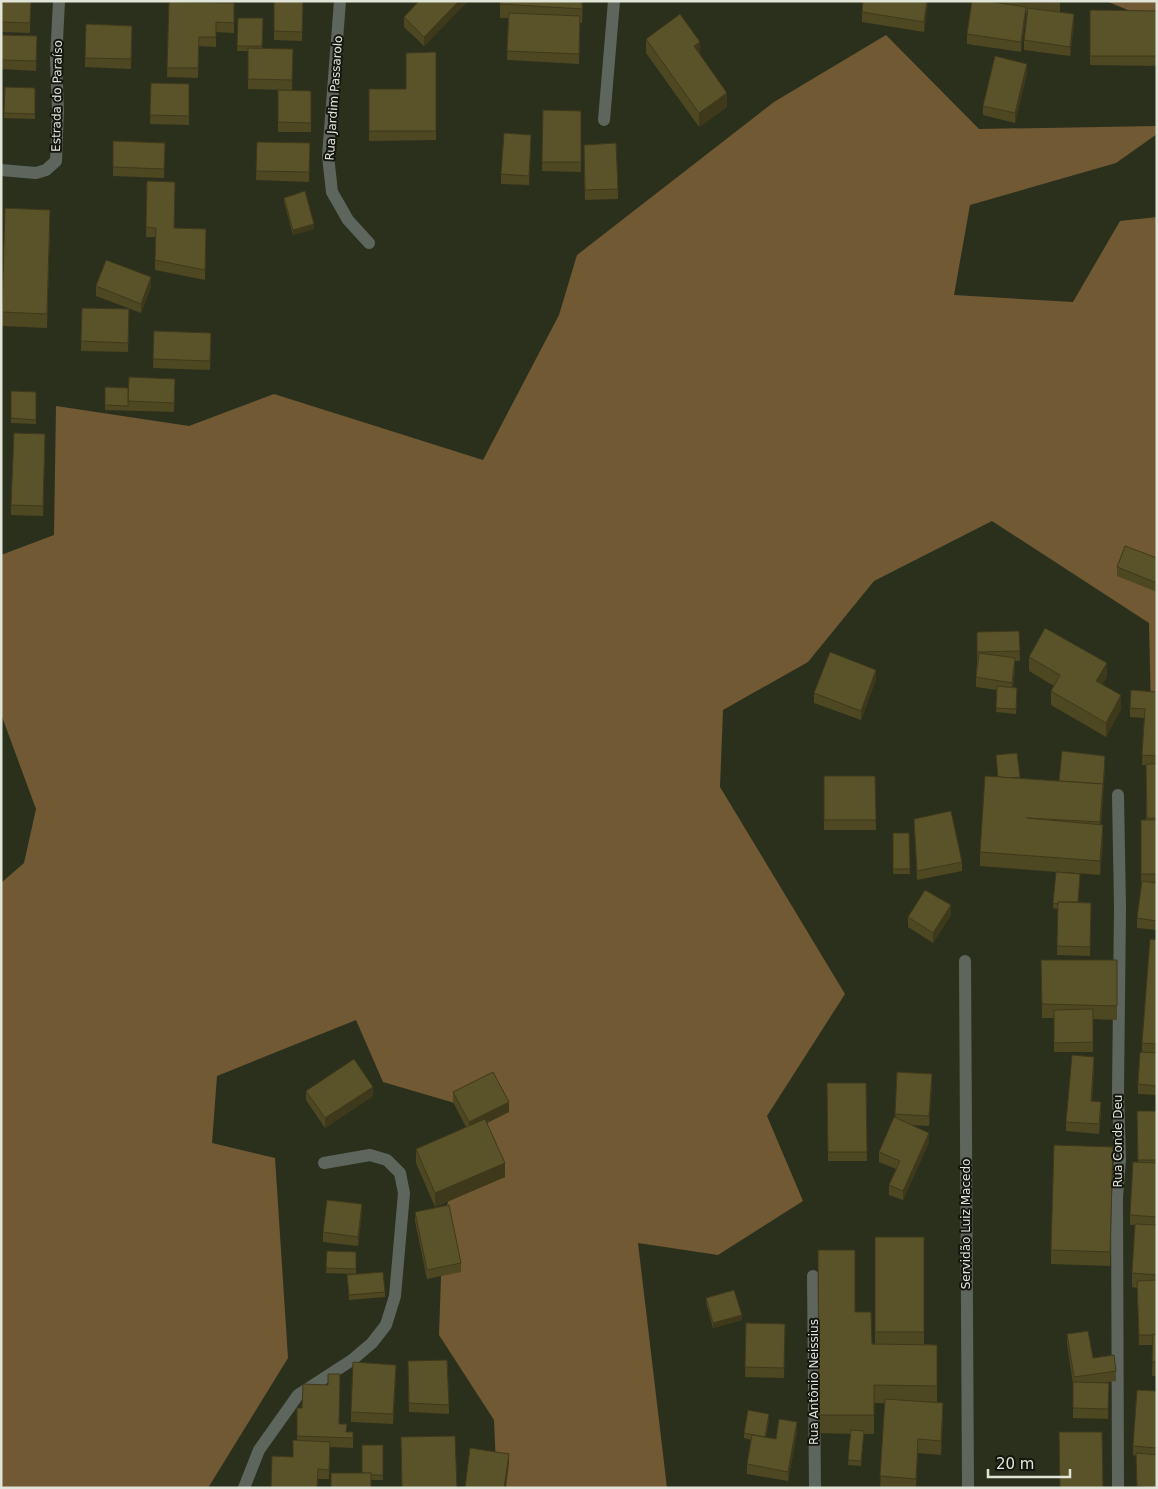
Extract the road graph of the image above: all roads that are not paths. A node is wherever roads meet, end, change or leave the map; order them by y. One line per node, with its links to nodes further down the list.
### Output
1 (59, 1): 5 (street, Estrada do Paraíso)
2 (340, 1): 6 (street, Rua Jardim Passarolo)
3 (614, 1): 4 (street)
4 (604, 120)
5 (1, 170)
6 (369, 243)
7 (1118, 795): 14 (street, Rua Conde Deu)
8 (965, 961): 13 (street, Servidão Luiz Macedo)
9 (324, 1163): 11 (street)
10 (813, 1276): 12 (street, Rua Antônio Neissius)
11 (244, 1488)
12 (815, 1488)
13 (968, 1488)
14 (1118, 1488)

